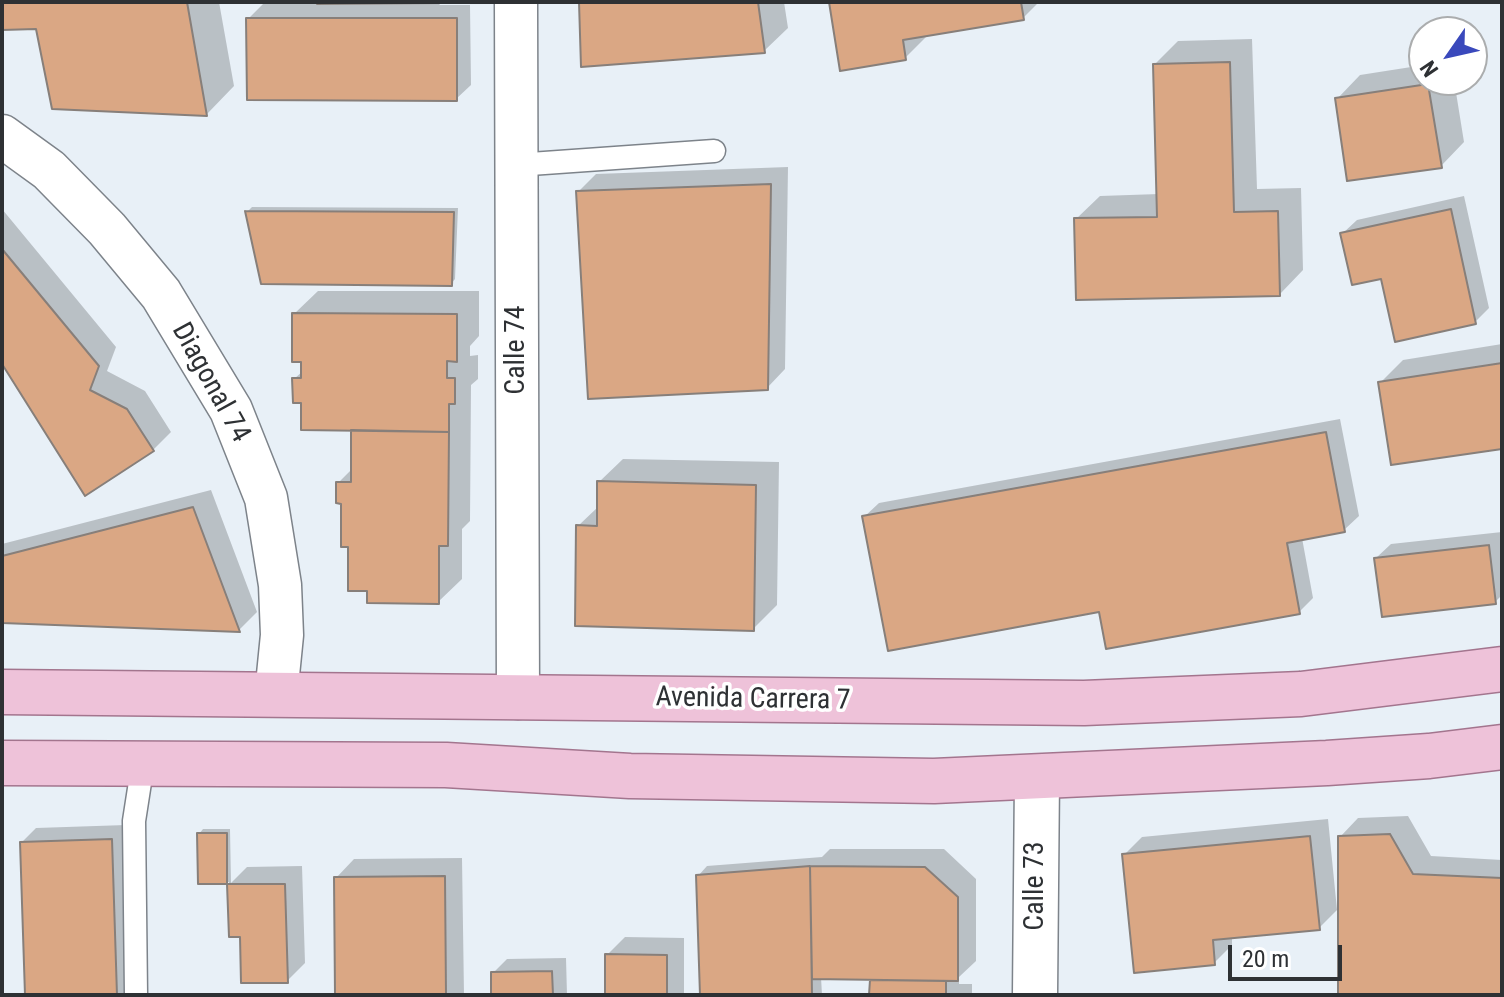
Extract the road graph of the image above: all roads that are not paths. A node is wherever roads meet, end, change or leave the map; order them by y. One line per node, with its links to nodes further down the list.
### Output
1 (516, 2): 4 (street, Calle 74)
2 (2, 136): 7 (street, Diagonal 74)
3 (714, 151): 4 (lane)
4 (516, 165): 8 (street, Calle 74)
5 (1502, 669): 8 (main road, Avenida Carrera 7)
6 (2, 692): 7 (main road, Avenida Carrera 7)
7 (276, 695): 8 (main road, Avenida Carrera 7)
8 (518, 698)
9 (1502, 747): 12 (main road)
10 (2, 763): 11 (main road)
11 (143, 763): 12 (main road); 13 (lane)
12 (1037, 777): 14 (street, Calle 73)
13 (136, 995)
14 (1035, 995)

